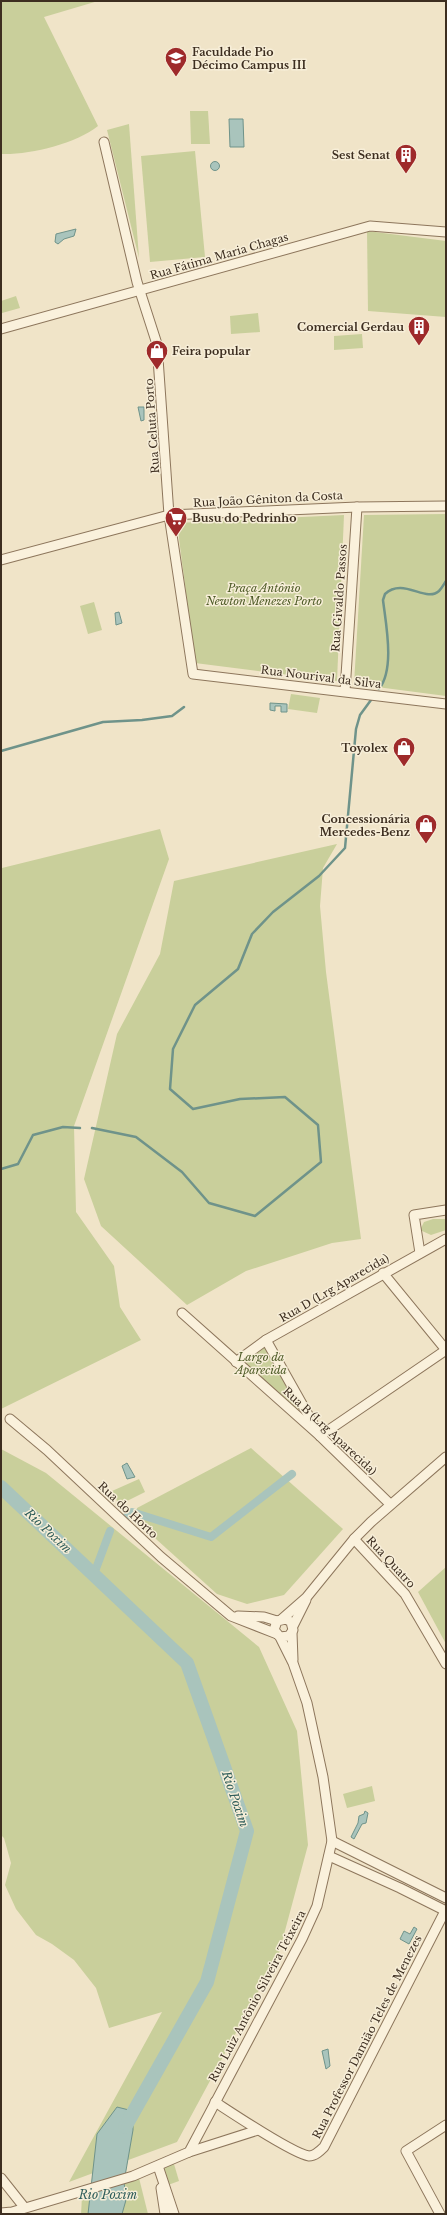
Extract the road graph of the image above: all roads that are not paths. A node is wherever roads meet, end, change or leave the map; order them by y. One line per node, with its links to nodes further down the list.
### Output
1 (104, 142): 3 (street, Rua Celuta Porto)
2 (446, 232): 3 (street, Rua Fátima Maria Chagas)
3 (140, 290): 4 (street, Rua Fátima Maria Chagas); 7 (street, Rua Celuta Porto)
4 (1, 329)
5 (446, 506): 6 (street, Rua João Gêniton da Costa)
6 (358, 507): 7 (street, Rua João Gêniton da Costa); 10 (street, Rua Givaldo Passos)
7 (169, 515): 8 (street, Rua João Gêniton da Costa); 9 (street, Rua Celuta Porto)
8 (1, 560)
9 (193, 674): 10 (street, Rua Nourival da Silva)
10 (344, 691): 11 (street, Rua Nourival da Silva)
11 (446, 704)
12 (446, 1210): 14 (street)
13 (446, 1239): 14 (street, Rua D (Lrg Aparecida))
14 (420, 1253): 15 (street, Rua D (Lrg Aparecida))
15 (383, 1273): 17 (street, Rua D (Lrg Aparecida)); 18 (street)
16 (182, 1313): 19 (street, Rua B (Lrg Aparecida))
17 (266, 1340): 19 (street, Rua D (Lrg Aparecida)); 21 (street)
18 (446, 1350): 21 (street)
19 (236, 1362): 21 (street, Rua B (Lrg Aparecida))
20 (10, 1419): 26 (street, Rua do Horto)
21 (320, 1436): 23 (street, Rua B (Lrg Aparecida))
22 (446, 1458): 23 (street)
23 (390, 1504): 24 (street)
24 (354, 1539): 25 (street); 31 (street, Rua Quatro)
25 (306, 1598): 27 (street); 28 (street)
26 (231, 1616): 27 (street); 29 (street, Rua do Horto)
27 (280, 1620): 28 (street); 29 (street)
28 (292, 1630): 29 (street); 30 (street)
29 (279, 1636): 30 (street)
30 (293, 1663): 32 (street, Rua Luiz Antônio Silveira Teixeira)
31 (446, 1664)
32 (332, 1842): 33 (street, Rua Luiz Antônio Silveira Teixeira); 34 (street)
33 (329, 1856): 35 (street); 38 (street, Rua Luiz Antônio Silveira Teixeira)
34 (405, 1878): 35 (street); 36 (street)
35 (400, 1888): 37 (street)
36 (446, 1898)
37 (446, 1911): 40 (street, Rua Professor Damião Teles de Menezes)
38 (215, 2102): 40 (street, Rua Professor Damião Teles de Menezes); 41 (street, Rua Luiz Antônio Silveira Teixeira)
39 (446, 2124): 49 (street)
40 (258, 2130): 41 (street)
41 (189, 2152): 42 (street)
42 (158, 2166): 44 (street); 47 (street); 48 (street)
43 (1, 2178): 44 (street)
44 (24, 2207): 46 (street)
45 (1, 2213): 46 (street)
46 (13, 2213)
47 (165, 2214)
48 (174, 2214)
49 (440, 2214)

